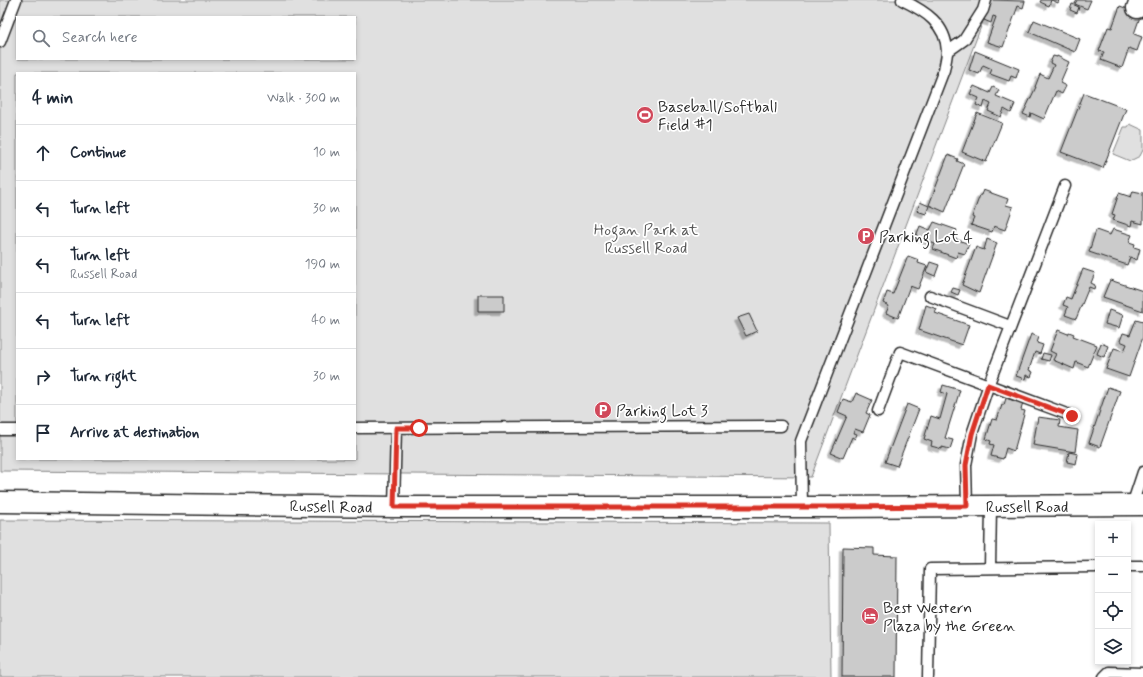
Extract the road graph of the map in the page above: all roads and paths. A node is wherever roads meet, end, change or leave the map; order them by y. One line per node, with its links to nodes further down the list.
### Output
1 (16, 0): 4 (lane)
2 (902, 0): 5 (lane)
3 (986, 0): 5 (lane)
4 (0, 42)
5 (947, 52): 23 (lane)
6 (1064, 186): 8 (lane)
7 (930, 296): 8 (lane)
8 (1010, 326): 9 (lane)
9 (988, 385): 10 (lane); 11 (lane); 20 (lane)
10 (878, 411)
11 (1072, 416)
12 (781, 426): 14 (lane)
13 (356, 428): 14 (lane)
14 (396, 428): 22 (lane)
15 (0, 430): 16 (lane)
16 (16, 430)
17 (1143, 472): 19 (lane)
18 (0, 502): 22 (street, Russell Road)
19 (1137, 505): 21 (street, Russell Road)
20 (967, 506): 21 (street, Russell Road); 23 (street, Russell Road)
21 (991, 506): 27 (lane)
22 (394, 507): 23 (street, Russell Road)
23 (802, 507)
24 (1095, 566): 27 (lane)
25 (1131, 566): 26 (lane)
26 (1143, 566)
27 (990, 568): 29 (lane)
28 (1143, 673): 30 (lane)
29 (928, 677)
30 (1104, 677)

